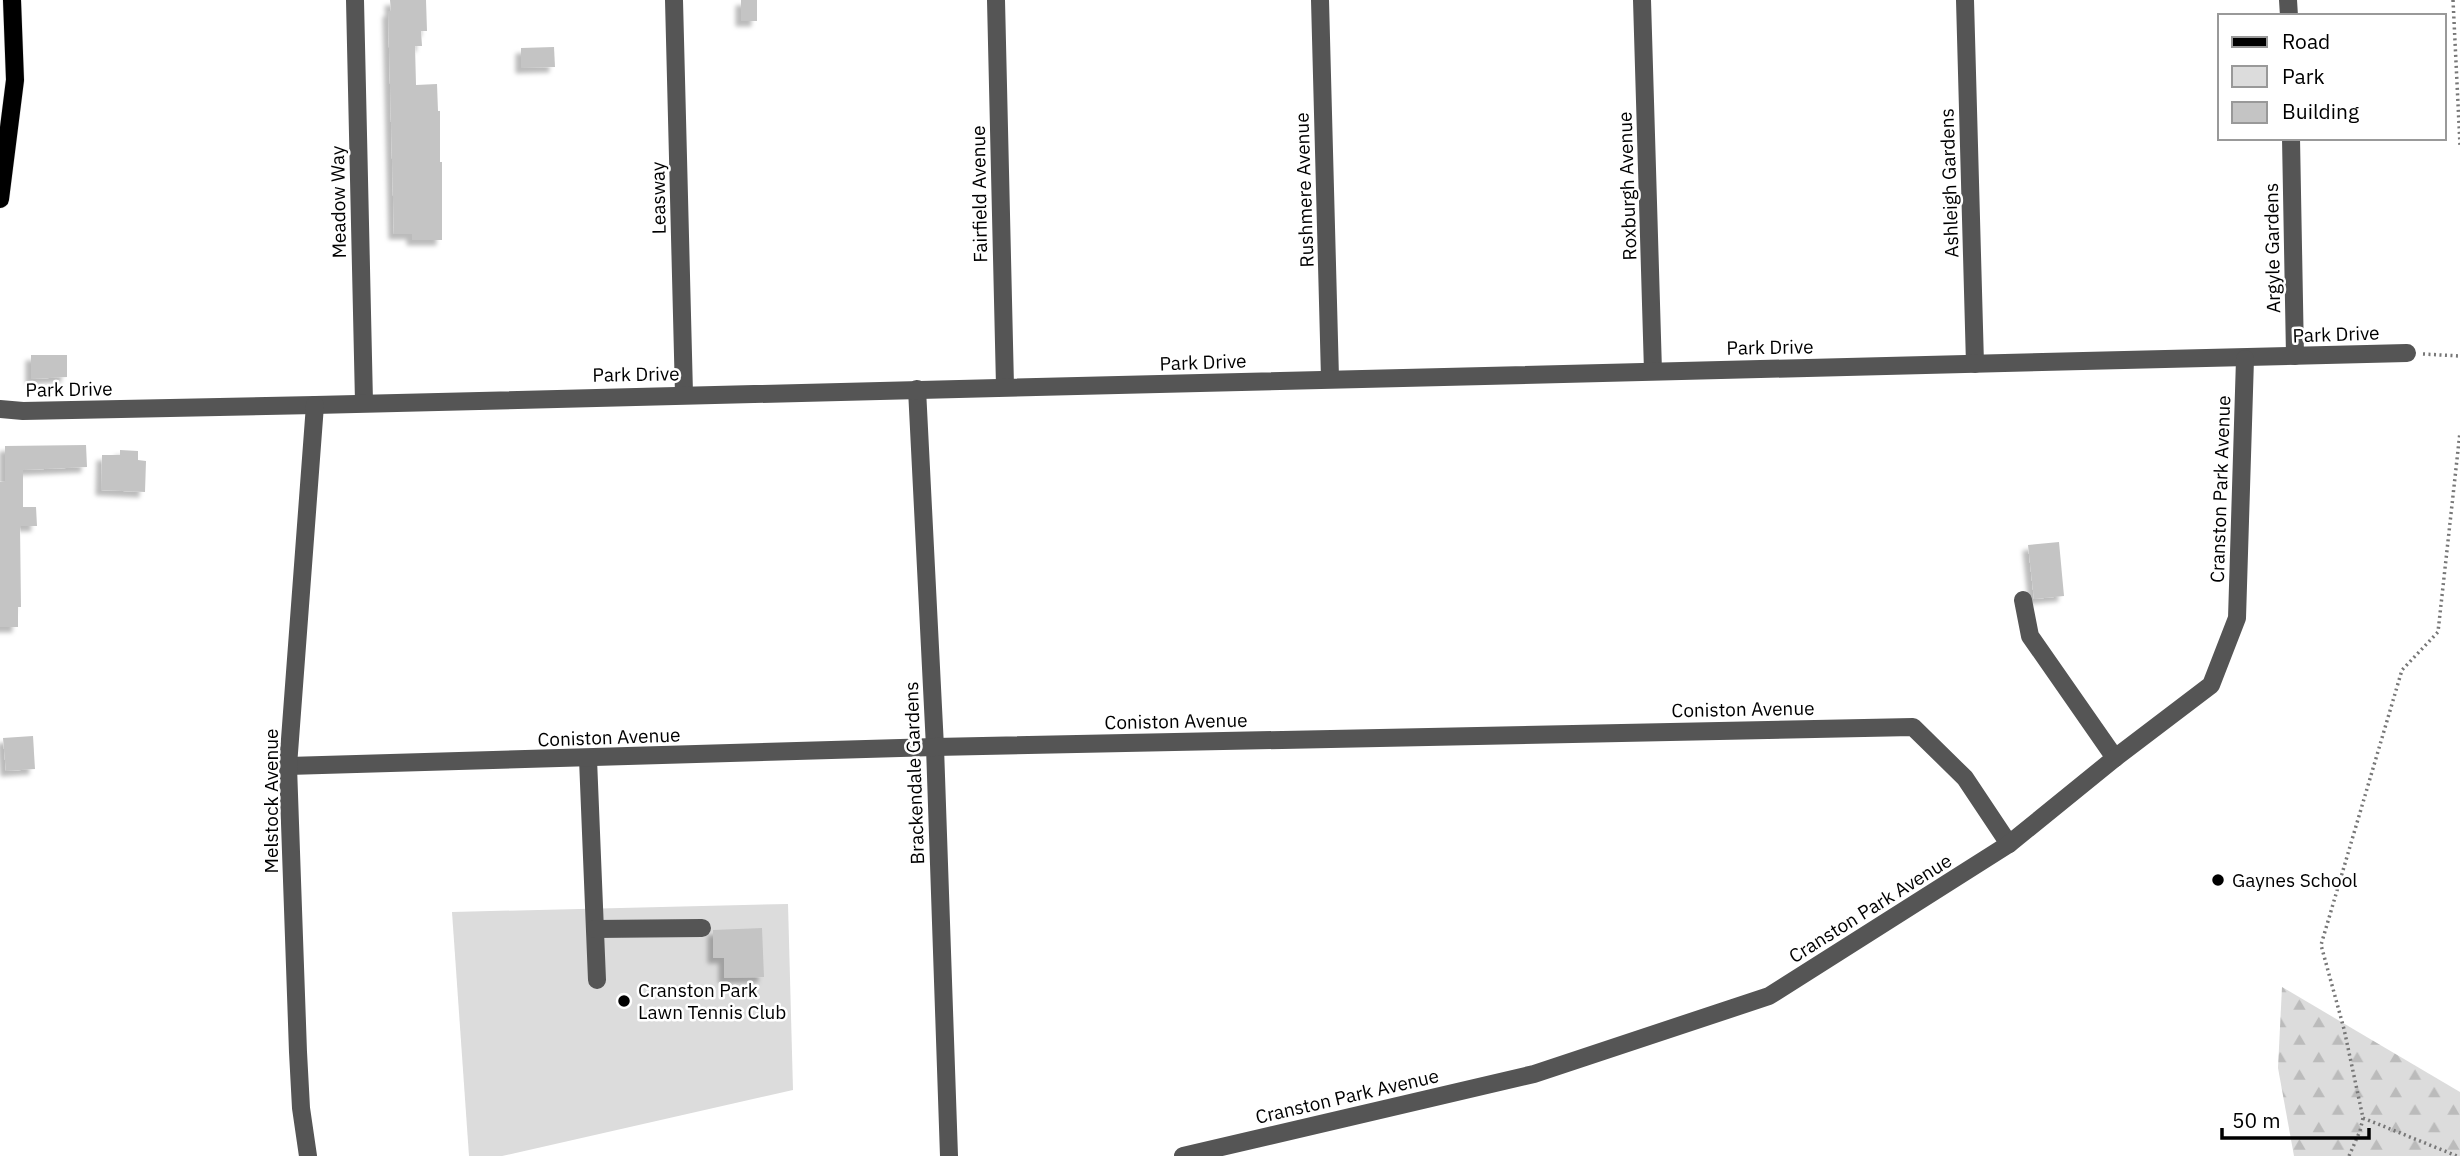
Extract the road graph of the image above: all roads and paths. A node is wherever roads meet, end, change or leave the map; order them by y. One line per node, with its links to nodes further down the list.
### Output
1 (12, 0): 11 (main road)
2 (355, 0): 22 (street, Meadow Way)
3 (674, 0): 21 (street, Leasway)
4 (996, 0): 19 (street, Fairfield Avenue)
5 (1320, 0): 18 (street, Rushmere Avenue)
6 (1642, 0): 17 (street, Roxburgh Avenue)
7 (1965, 0): 16 (street, Ashleigh Gardens)
8 (2453, 0): 10 (path)
9 (2291, 140): 13 (street, Argyle Gardens)
10 (2460, 145)
11 (0, 199)
12 (2407, 353): 13 (street, Park Drive); 14 (path)
13 (2295, 356): 15 (street, Park Drive)
14 (2460, 356)
15 (2245, 359): 16 (street, Park Drive); 28 (street, Cranston Park Avenue)
16 (1975, 365): 17 (street, Park Drive)
17 (1653, 371): 18 (street, Park Drive)
18 (1330, 378): 19 (street, Park Drive)
19 (1005, 386): 20 (street, Park Drive)
20 (917, 389): 21 (street, Park Drive); 27 (street, Brackendale Gardens)
21 (684, 394): 22 (street, Park Drive)
22 (364, 402): 23 (street, Park Drive)
23 (315, 405): 24 (street, Park Drive); 30 (street, Melstock Avenue)
24 (0, 409)
25 (2460, 432): 35 (path)
26 (2022, 600): 28 (street)
27 (935, 747): 29 (street, Coniston Avenue); 31 (street, Coniston Avenue); 37 (street, Brackendale Gardens)
28 (2115, 758): 31 (street, Cranston Park Avenue)
29 (588, 759): 30 (street, Coniston Avenue); 33 (street)
30 (288, 766): 36 (street, Melstock Avenue)
31 (2009, 844): 38 (street, Cranston Park Avenue)
32 (702, 928): 33 (street)
33 (595, 929): 34 (street)
34 (597, 980)
35 (2363, 1118): 39 (path); 40 (path)
36 (308, 1156)
37 (948, 1156)
38 (1183, 1156)
39 (2348, 1156)
40 (2457, 1156)

